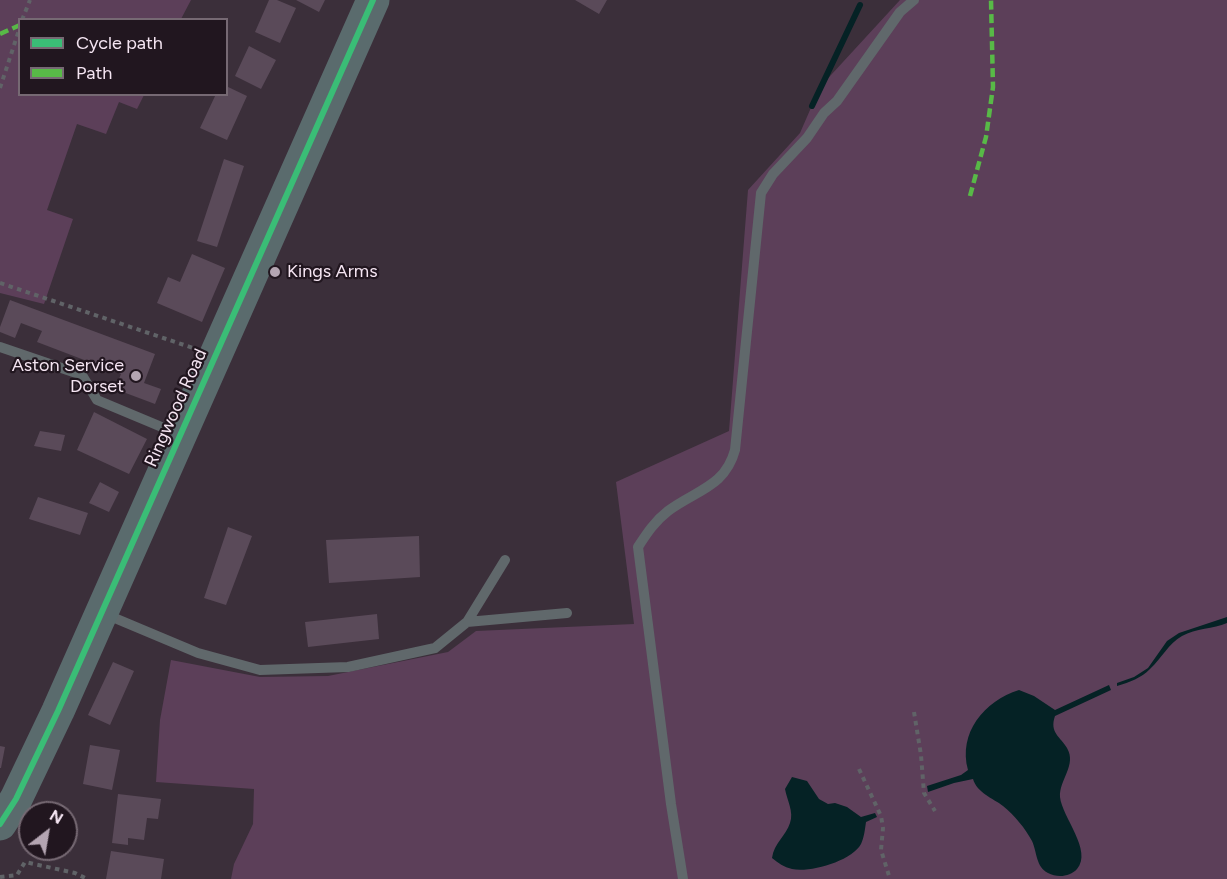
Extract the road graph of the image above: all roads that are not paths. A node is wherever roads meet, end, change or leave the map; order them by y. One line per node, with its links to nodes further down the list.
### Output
1 (373, 0): 4 (highway, Ringwood Road)
2 (914, 0): 10 (lane)
3 (0, 347): 4 (lane)
4 (181, 435): 6 (highway, Ringwood Road)
5 (505, 560): 8 (lane)
6 (102, 612): 8 (lane); 9 (highway, Ringwood Road)
7 (567, 614): 8 (lane)
8 (467, 622)
9 (0, 824)
10 (683, 879)

